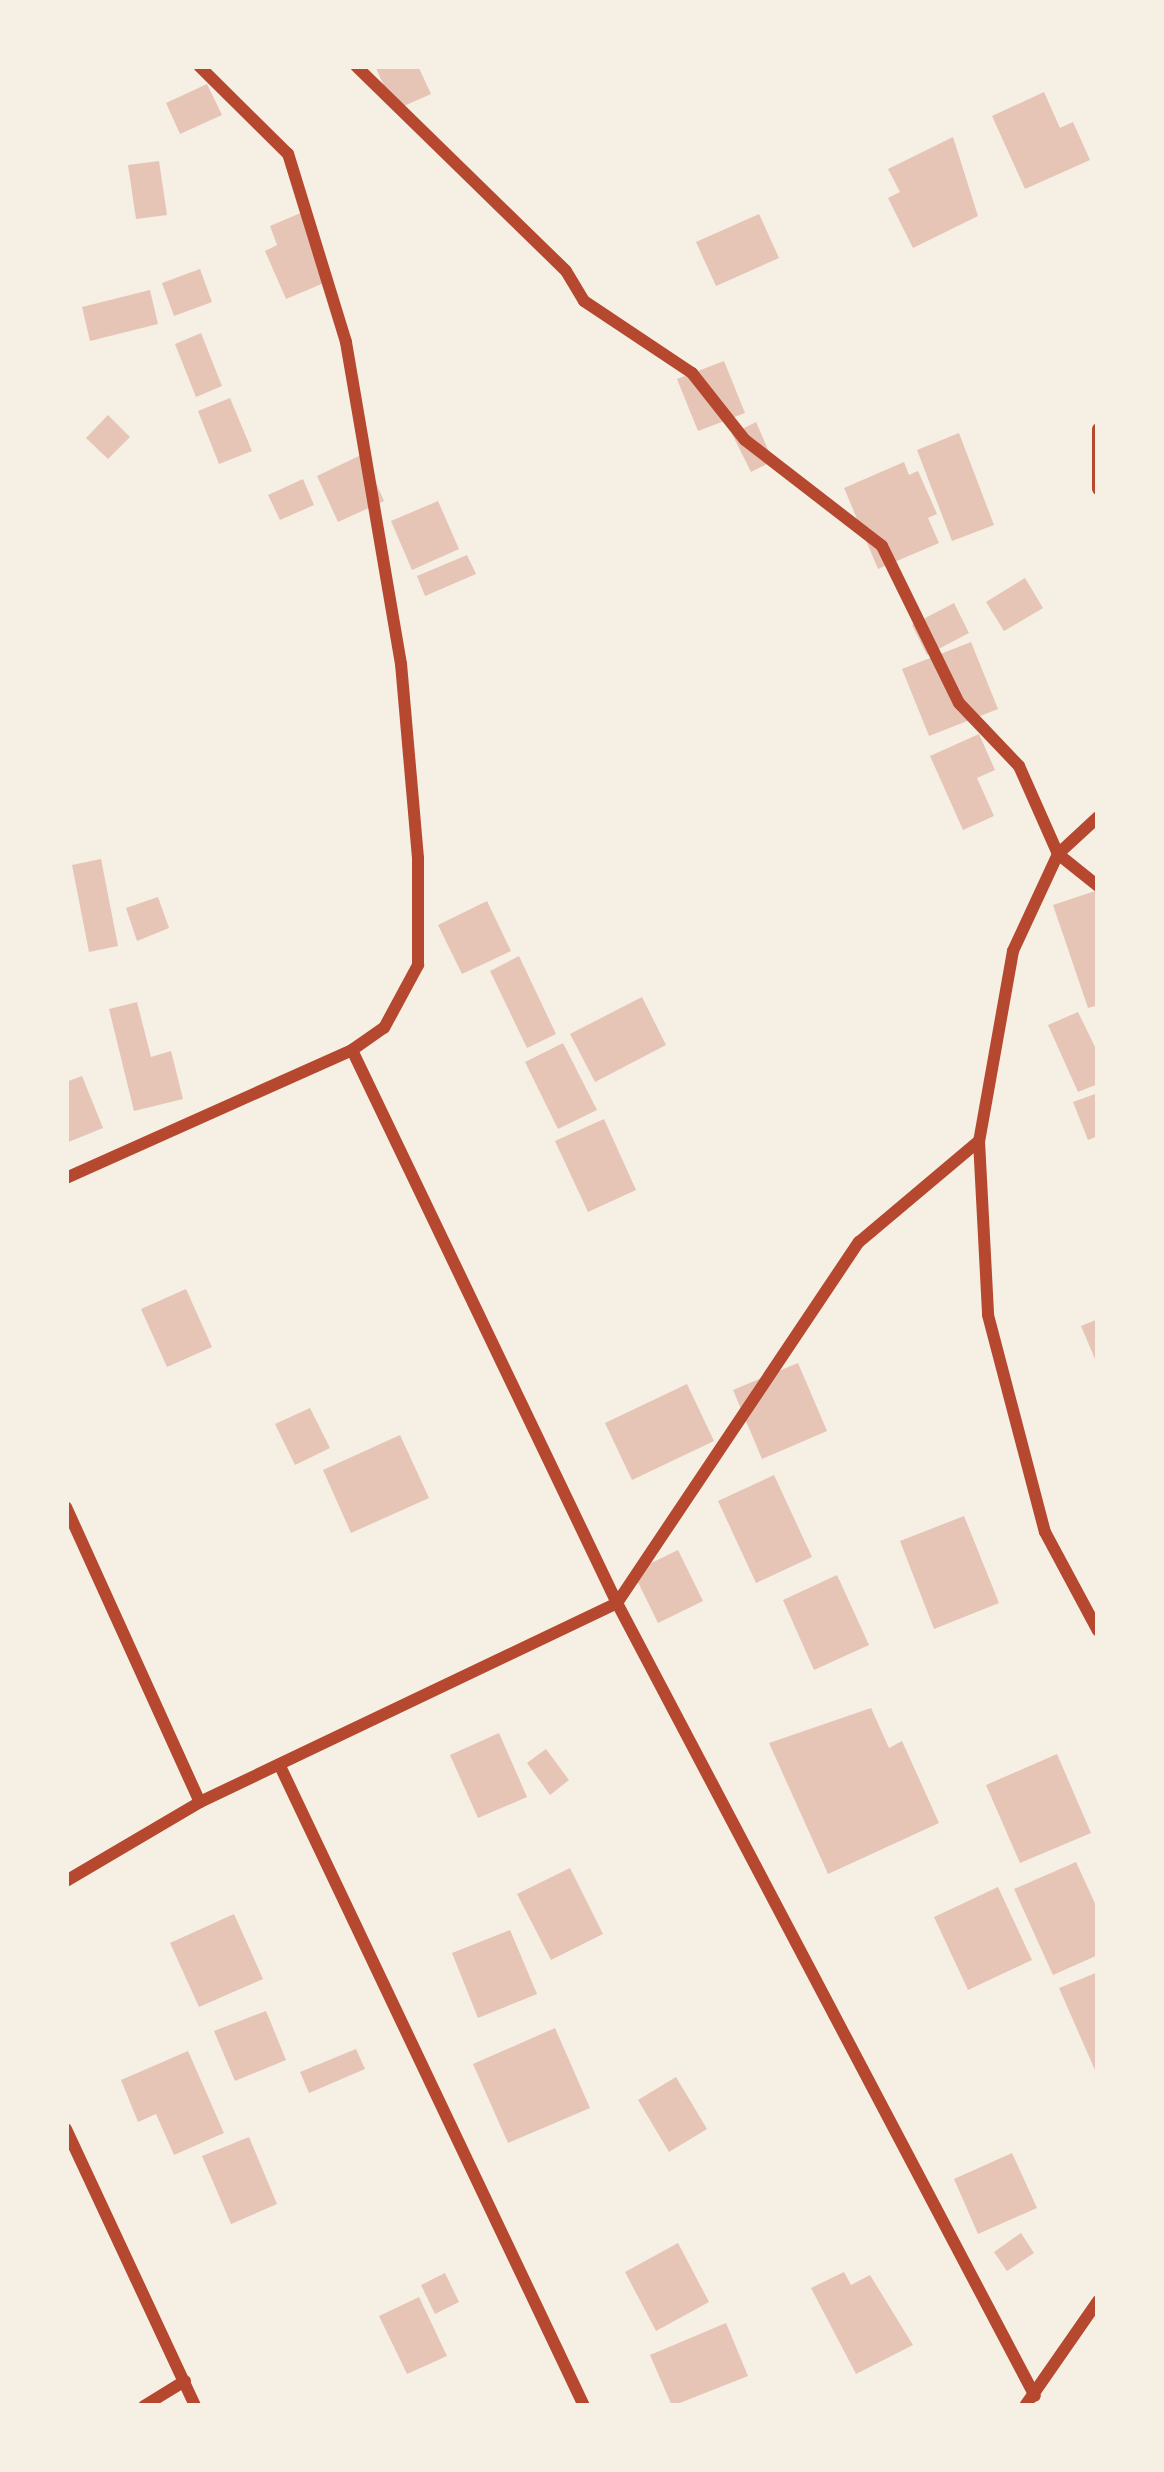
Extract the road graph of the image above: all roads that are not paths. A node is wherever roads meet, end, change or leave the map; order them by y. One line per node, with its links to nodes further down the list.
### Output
1 (199, 66): 8 (street)
2 (356, 66): 6 (street)
3 (1098, 429): 4 (street)
4 (1098, 489)
5 (1098, 817): 6 (street)
6 (1058, 854): 7 (street); 9 (street)
7 (1098, 886)
8 (352, 1050): 10 (street); 12 (street)
9 (979, 1141): 12 (street); 13 (street)
10 (66, 1178)
11 (66, 1508): 15 (street)
12 (617, 1603): 14 (street); 20 (street)
13 (1098, 1631)
14 (280, 1766): 15 (street); 23 (street)
15 (200, 1802): 16 (street)
16 (66, 1881)
17 (66, 2129): 19 (street)
18 (1098, 2301): 20 (street)
19 (184, 2381): 21 (street); 22 (street)
20 (1030, 2401)
21 (144, 2406)
22 (195, 2406)
23 (584, 2406)

